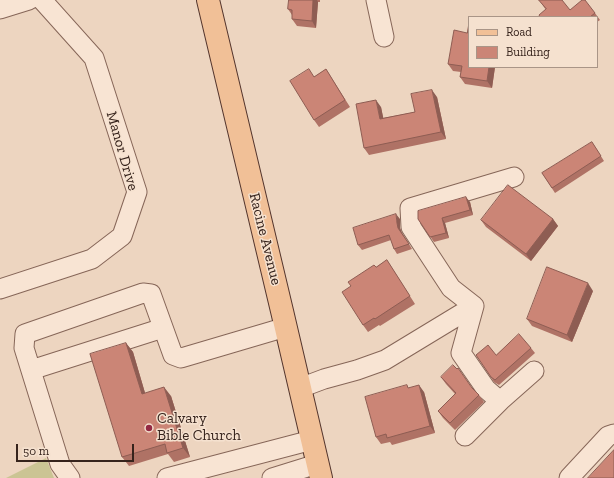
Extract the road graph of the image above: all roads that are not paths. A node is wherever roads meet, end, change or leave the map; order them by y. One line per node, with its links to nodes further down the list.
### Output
1 (28, 0): 5 (street)
2 (42, 0): 8 (street, Manor Drive)
3 (208, 0): 10 (main road, Racine Avenue)
4 (376, 0): 6 (street)
5 (0, 9)
6 (384, 37)
7 (514, 177): 9 (street)
8 (0, 289)
9 (474, 306): 14 (street); 15 (street)
10 (286, 327): 11 (street); 14 (main road, Racine Avenue)
11 (163, 328): 12 (street); 12 (street)
12 (31, 370): 20 (street)
13 (534, 371): 15 (street)
14 (300, 388): 18 (main road, Racine Avenue)
15 (500, 401): 17 (street)
16 (614, 434): 23 (street)
17 (465, 436)
18 (312, 440): 19 (main road, Racine Avenue); 21 (street)
19 (319, 471): 22 (street)
20 (70, 478)
21 (167, 478)
22 (272, 478)
23 (570, 478)

